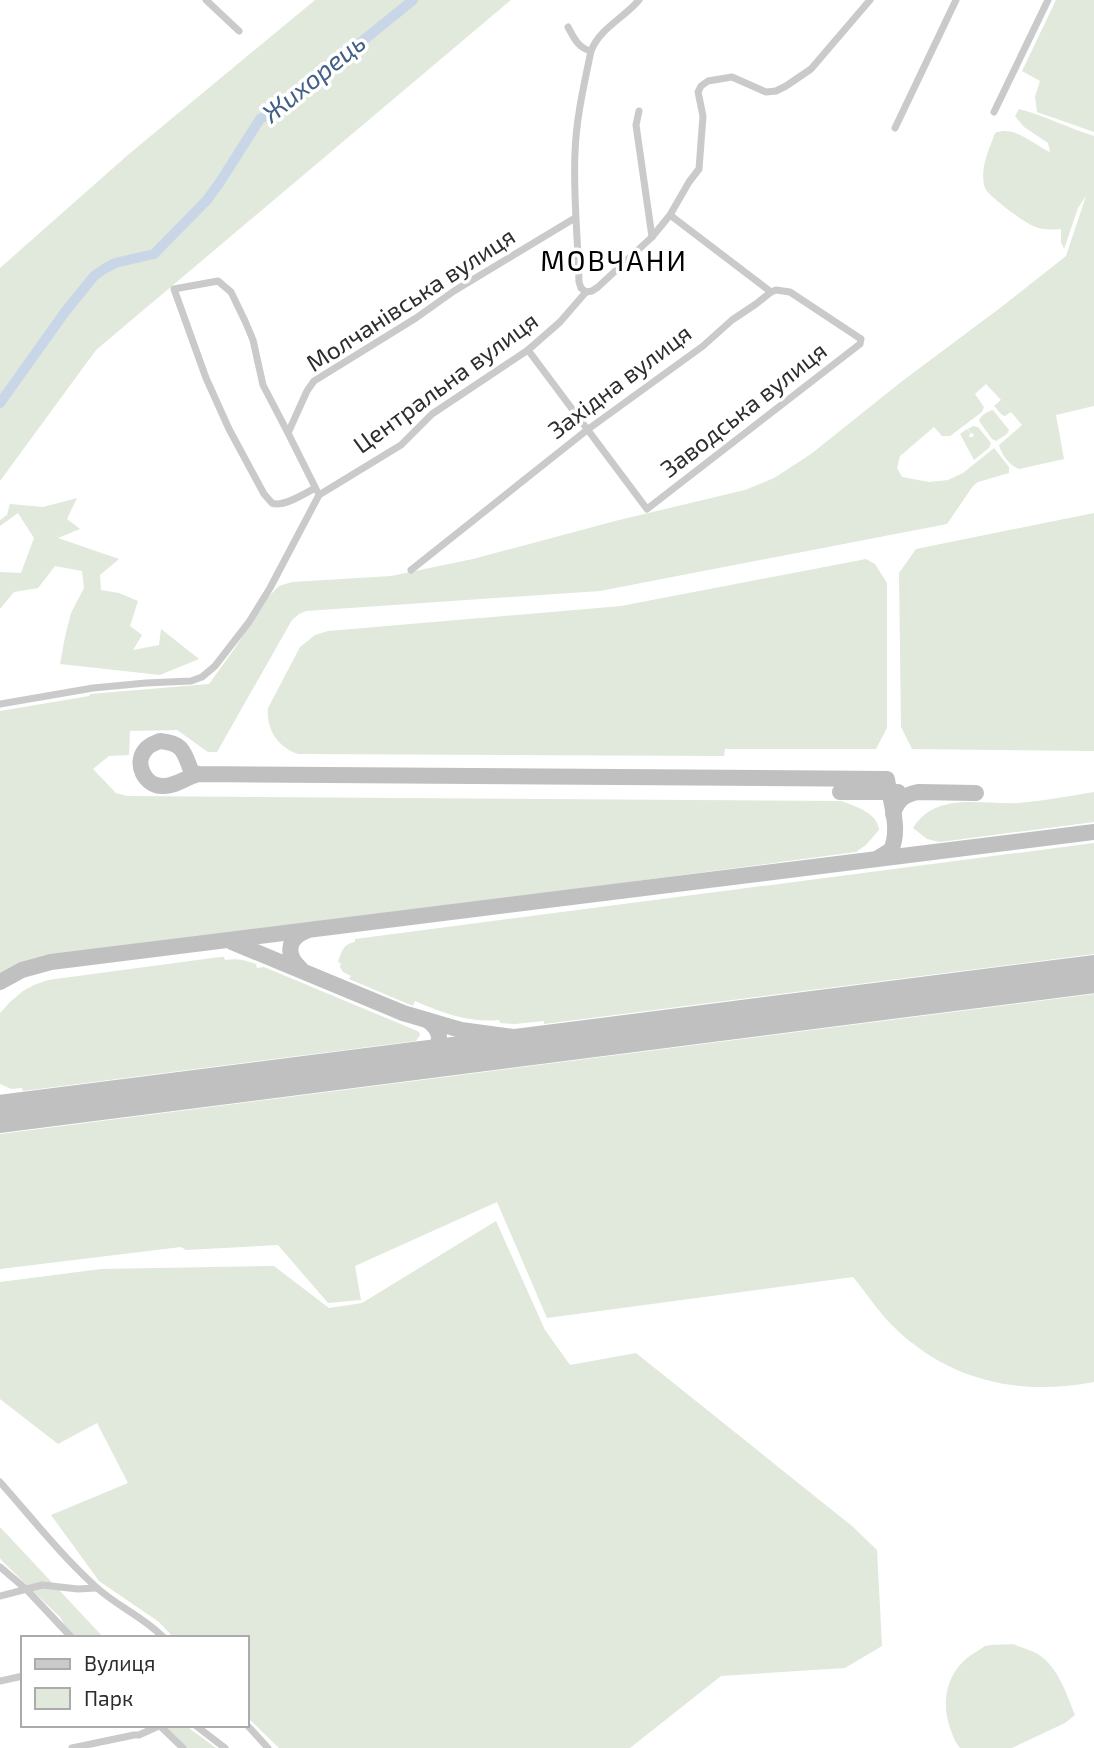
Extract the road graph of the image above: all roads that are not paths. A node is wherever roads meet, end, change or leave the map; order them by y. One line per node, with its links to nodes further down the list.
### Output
1 (206, 0): 7 (street)
2 (639, 0): 8 (street)
3 (870, 0): 12 (street, Центральна вулиця)
4 (956, 0): 11 (street)
5 (1048, 0): 10 (street)
6 (568, 27): 8 (street)
7 (239, 32)
8 (591, 51): 13 (street)
9 (639, 111): 14 (street)
10 (994, 113)
11 (895, 128)
12 (670, 215): 14 (street, Центральна вулиця); 16 (street)
13 (575, 218): 15 (street); 19 (street, Молчанівська вулиця)
14 (652, 237): 15 (street, Центральна вулиця)
15 (586, 292): 17 (street, Центральна вулиця)
16 (771, 292): 18 (street, Західна вулиця); 18 (street, Заводська вулиця)
17 (528, 350): 18 (street); 20 (street, Центральна вулиця)
18 (587, 430): 21 (street, Західна вулиця)
19 (288, 432): 20 (street); 20 (street)
20 (317, 491): 22 (street)
21 (411, 570)
22 (0, 704)
23 (0, 1482): 25 (street)
24 (0, 1567): 26 (street)
25 (96, 1588): 26 (street); 29 (street)
26 (27, 1590): 27 (street); 28 (street)
27 (0, 1597)
28 (70, 1636)
29 (162, 1636)
30 (21, 1676): 31 (street)
31 (0, 1681)
32 (248, 1726): 39 (street)
33 (158, 1727): 36 (street)
34 (161, 1727): 37 (street)
35 (198, 1727): 38 (street)
36 (72, 1748)
37 (183, 1748)
38 (225, 1748)
39 (268, 1748)

